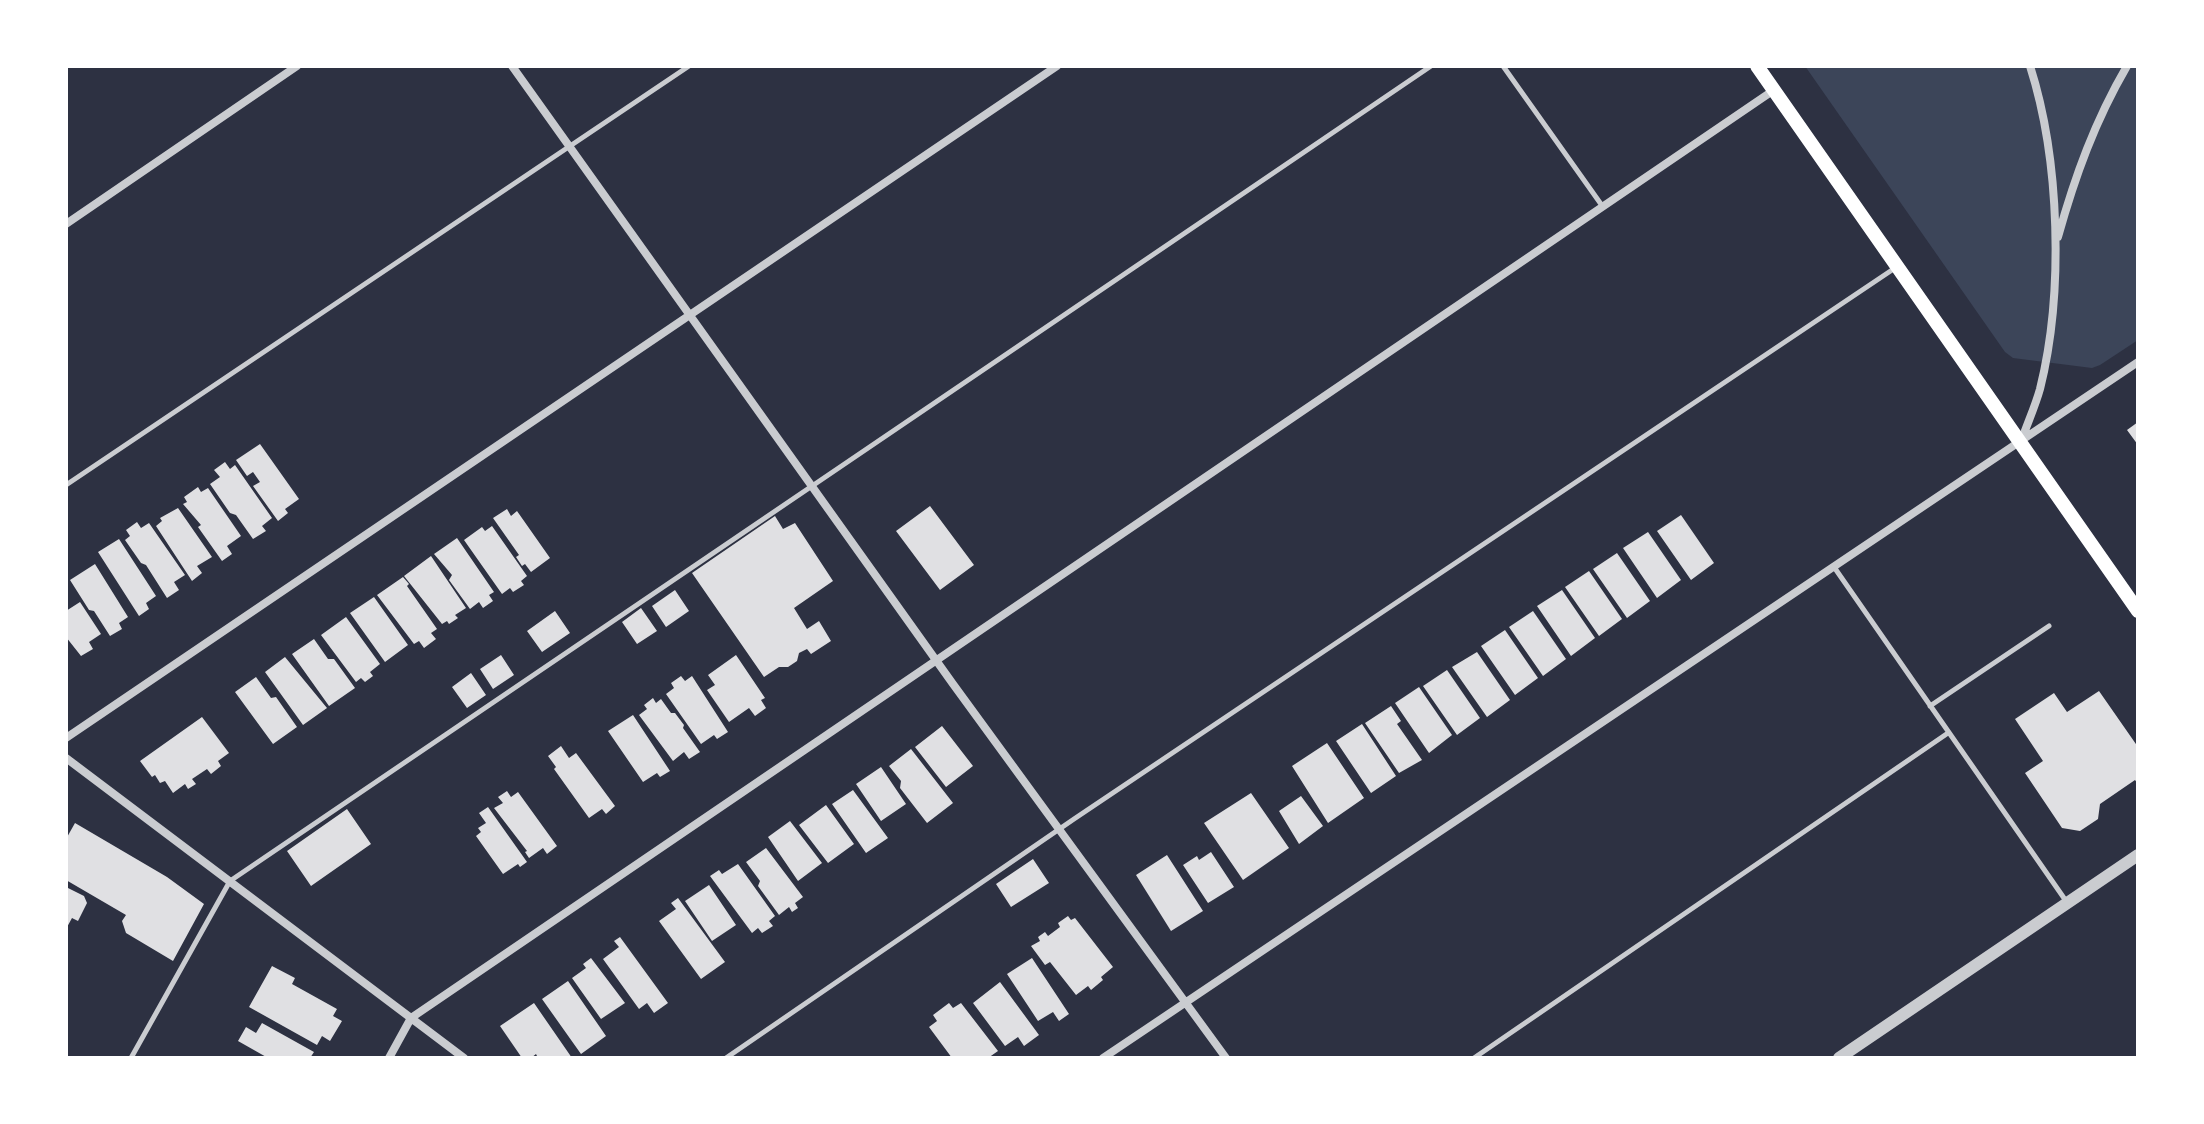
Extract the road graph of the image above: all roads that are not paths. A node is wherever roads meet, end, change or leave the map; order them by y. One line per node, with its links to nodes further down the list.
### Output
1 (297, 66): 13 (street)
2 (512, 66): 11 (street)
3 (689, 66): 11 (lane)
4 (1057, 66): 16 (street)
5 (1431, 66): 20 (lane)
6 (1503, 66): 12 (lane)
7 (1757, 66): 10 (main road)
8 (2030, 66): 14 (street)
9 (2127, 66): 14 (street)
10 (1774, 90): 12 (street); 15 (main road)
11 (570, 147): 16 (street); 19 (lane)
12 (1603, 207): 24 (street)
13 (66, 224)
14 (2056, 246): 18 (street)
15 (1897, 267): 18 (main road); 29 (lane)
16 (689, 313): 20 (street); 27 (street)
17 (2138, 362): 18 (street)
18 (2020, 442): 21 (street); 22 (main road)
19 (66, 485)
20 (811, 485): 24 (street); 31 (lane)
21 (1834, 567): 25 (lane); 33 (street)
22 (2138, 611)
23 (2049, 626): 25 (lane)
24 (936, 660): 29 (street); 34 (street)
25 (1930, 706): 26 (lane)
26 (1948, 733): 32 (lane); 41 (lane)
27 (66, 738)
28 (66, 758): 31 (street)
29 (1059, 829): 33 (street); 38 (lane)
30 (2138, 855): 32 (street)
31 (230, 881): 34 (street); 35 (lane)
32 (2068, 903): 42 (street)
33 (1185, 1002): 39 (street); 40 (street)
34 (411, 1018): 36 (street); 37 (street)
35 (131, 1058)
36 (389, 1058)
37 (464, 1058)
38 (726, 1058)
39 (1103, 1058)
40 (1226, 1058)
41 (1474, 1058)
42 (1839, 1058)

